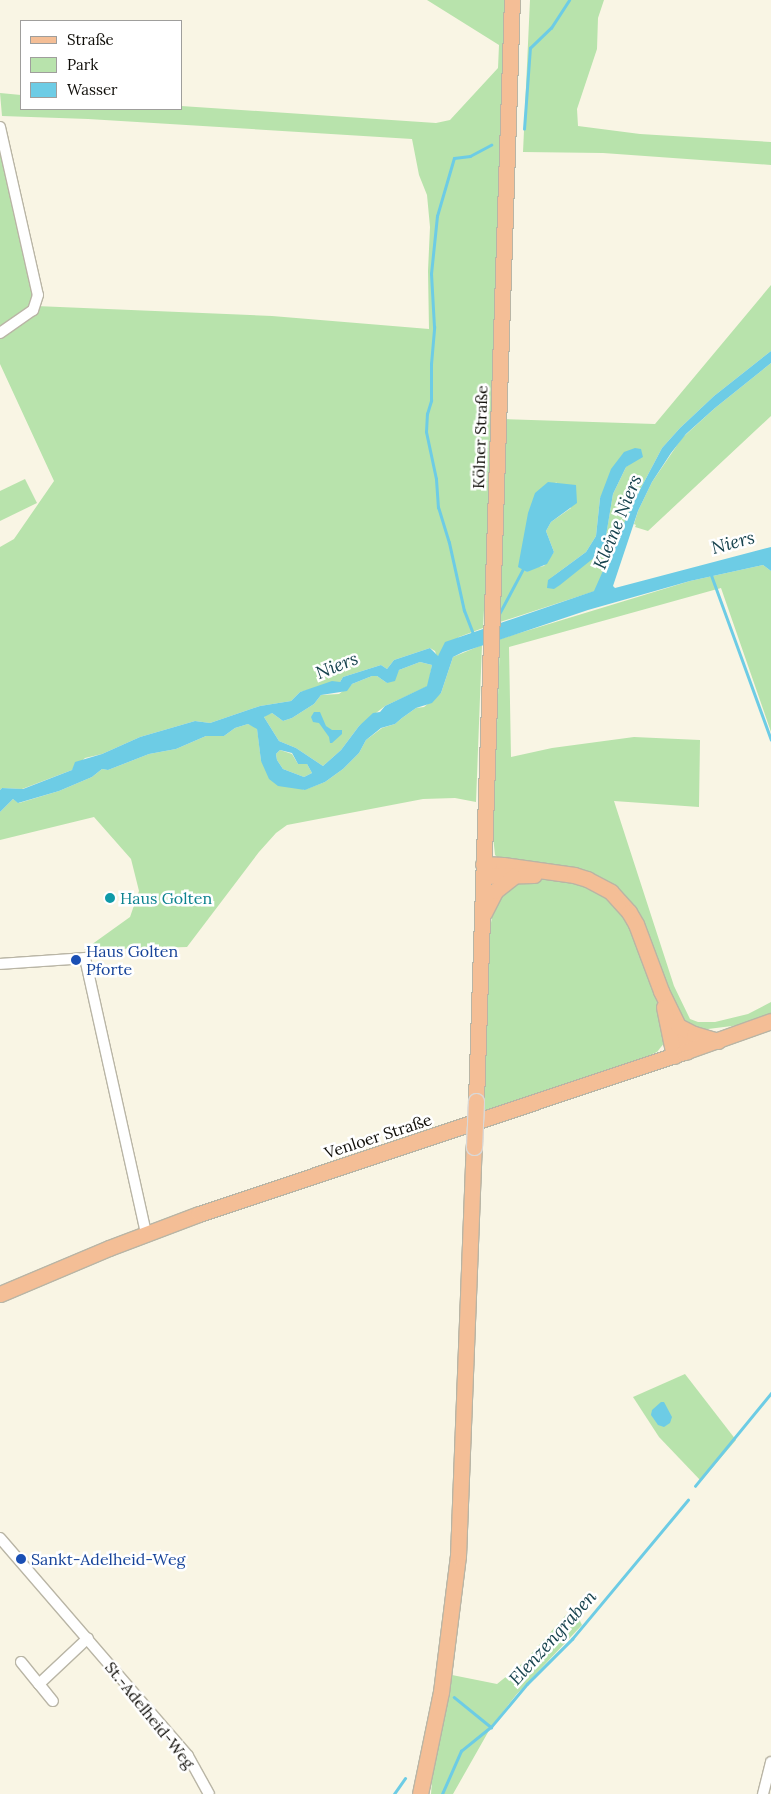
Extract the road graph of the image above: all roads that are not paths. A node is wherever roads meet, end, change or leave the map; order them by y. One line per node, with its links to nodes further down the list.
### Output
1 (512, 0): 4 (main road, Kölner Straße)
2 (0, 127): 3 (street)
3 (0, 333)
4 (483, 870): 5 (main road); 6 (main road); 7 (main road, Kölner Straße)
5 (561, 873): 6 (main road); 9 (main road)
6 (513, 877): 7 (main road)
7 (482, 919): 23 (main road, Kölner Straße, bridge)
8 (0, 964): 14 (street)
9 (661, 991): 11 (main road); 13 (main road)
10 (771, 1021): 12 (main road, Venloer Straße)
11 (678, 1026): 12 (main road); 13 (main road)
12 (718, 1041): 13 (main road, Venloer Straße)
13 (680, 1054): 14 (main road, Venloer Straße)
14 (146, 1234): 15 (main road, Venloer Straße)
15 (0, 1294)
16 (0, 1538): 17 (street, St.-Adelheid-Weg)
17 (88, 1638): 19 (street); 22 (street, St.-Adelheid-Weg)
18 (21, 1662): 19 (street)
19 (39, 1684): 20 (street)
20 (53, 1701)
21 (771, 1762): 24 (street)
22 (209, 1794)
23 (420, 1794)
24 (763, 1794)

